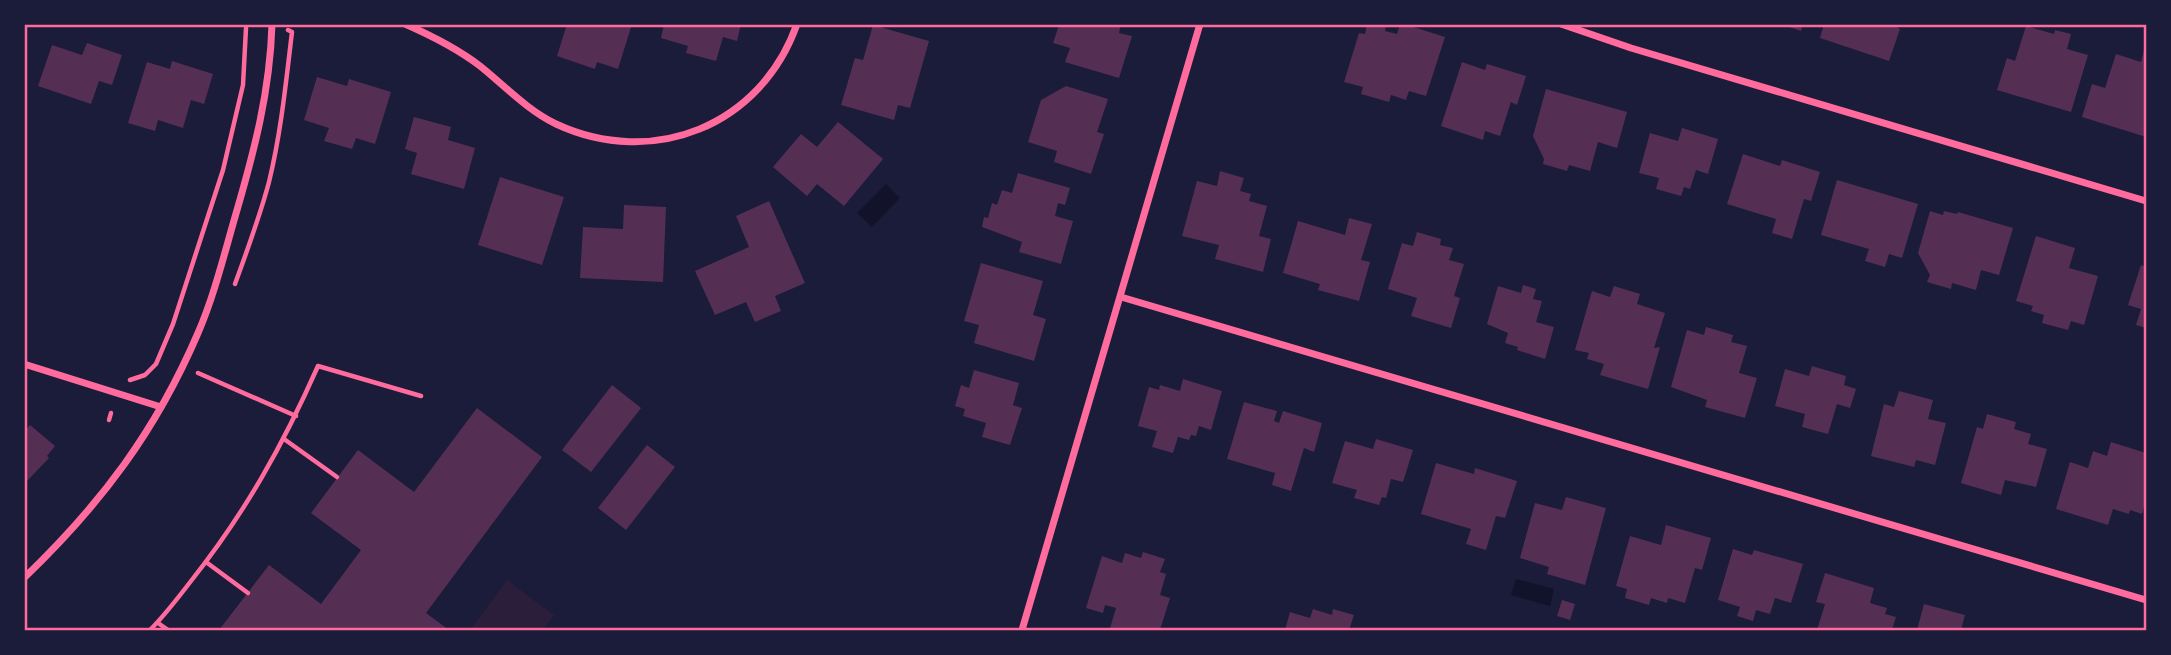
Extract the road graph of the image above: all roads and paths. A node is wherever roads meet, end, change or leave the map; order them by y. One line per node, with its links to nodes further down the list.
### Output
1 (272, 24): 15 (street)
2 (405, 24): 3 (street)
3 (797, 24)
4 (1200, 24): 8 (street)
5 (1561, 24): 7 (street)
6 (247, 28): 11 (path)
7 (2147, 201)
8 (1121, 297): 24 (street); 28 (street)
9 (24, 364): 15 (street)
10 (198, 374): 17 (path)
11 (145, 375): 12 (path); 13 (path)
12 (122, 379)
13 (155, 380)
14 (421, 396): 17 (path)
15 (161, 407): 22 (street)
16 (111, 413): 18 (path)
17 (296, 416): 19 (path)
18 (109, 420)
19 (284, 439): 20 (path); 21 (path)
20 (337, 477)
21 (206, 562): 23 (path); 25 (path)
22 (24, 578)
23 (248, 593)
24 (2147, 600)
25 (158, 622): 26 (path); 27 (path)
26 (150, 631)
27 (168, 631)
28 (1022, 631)

